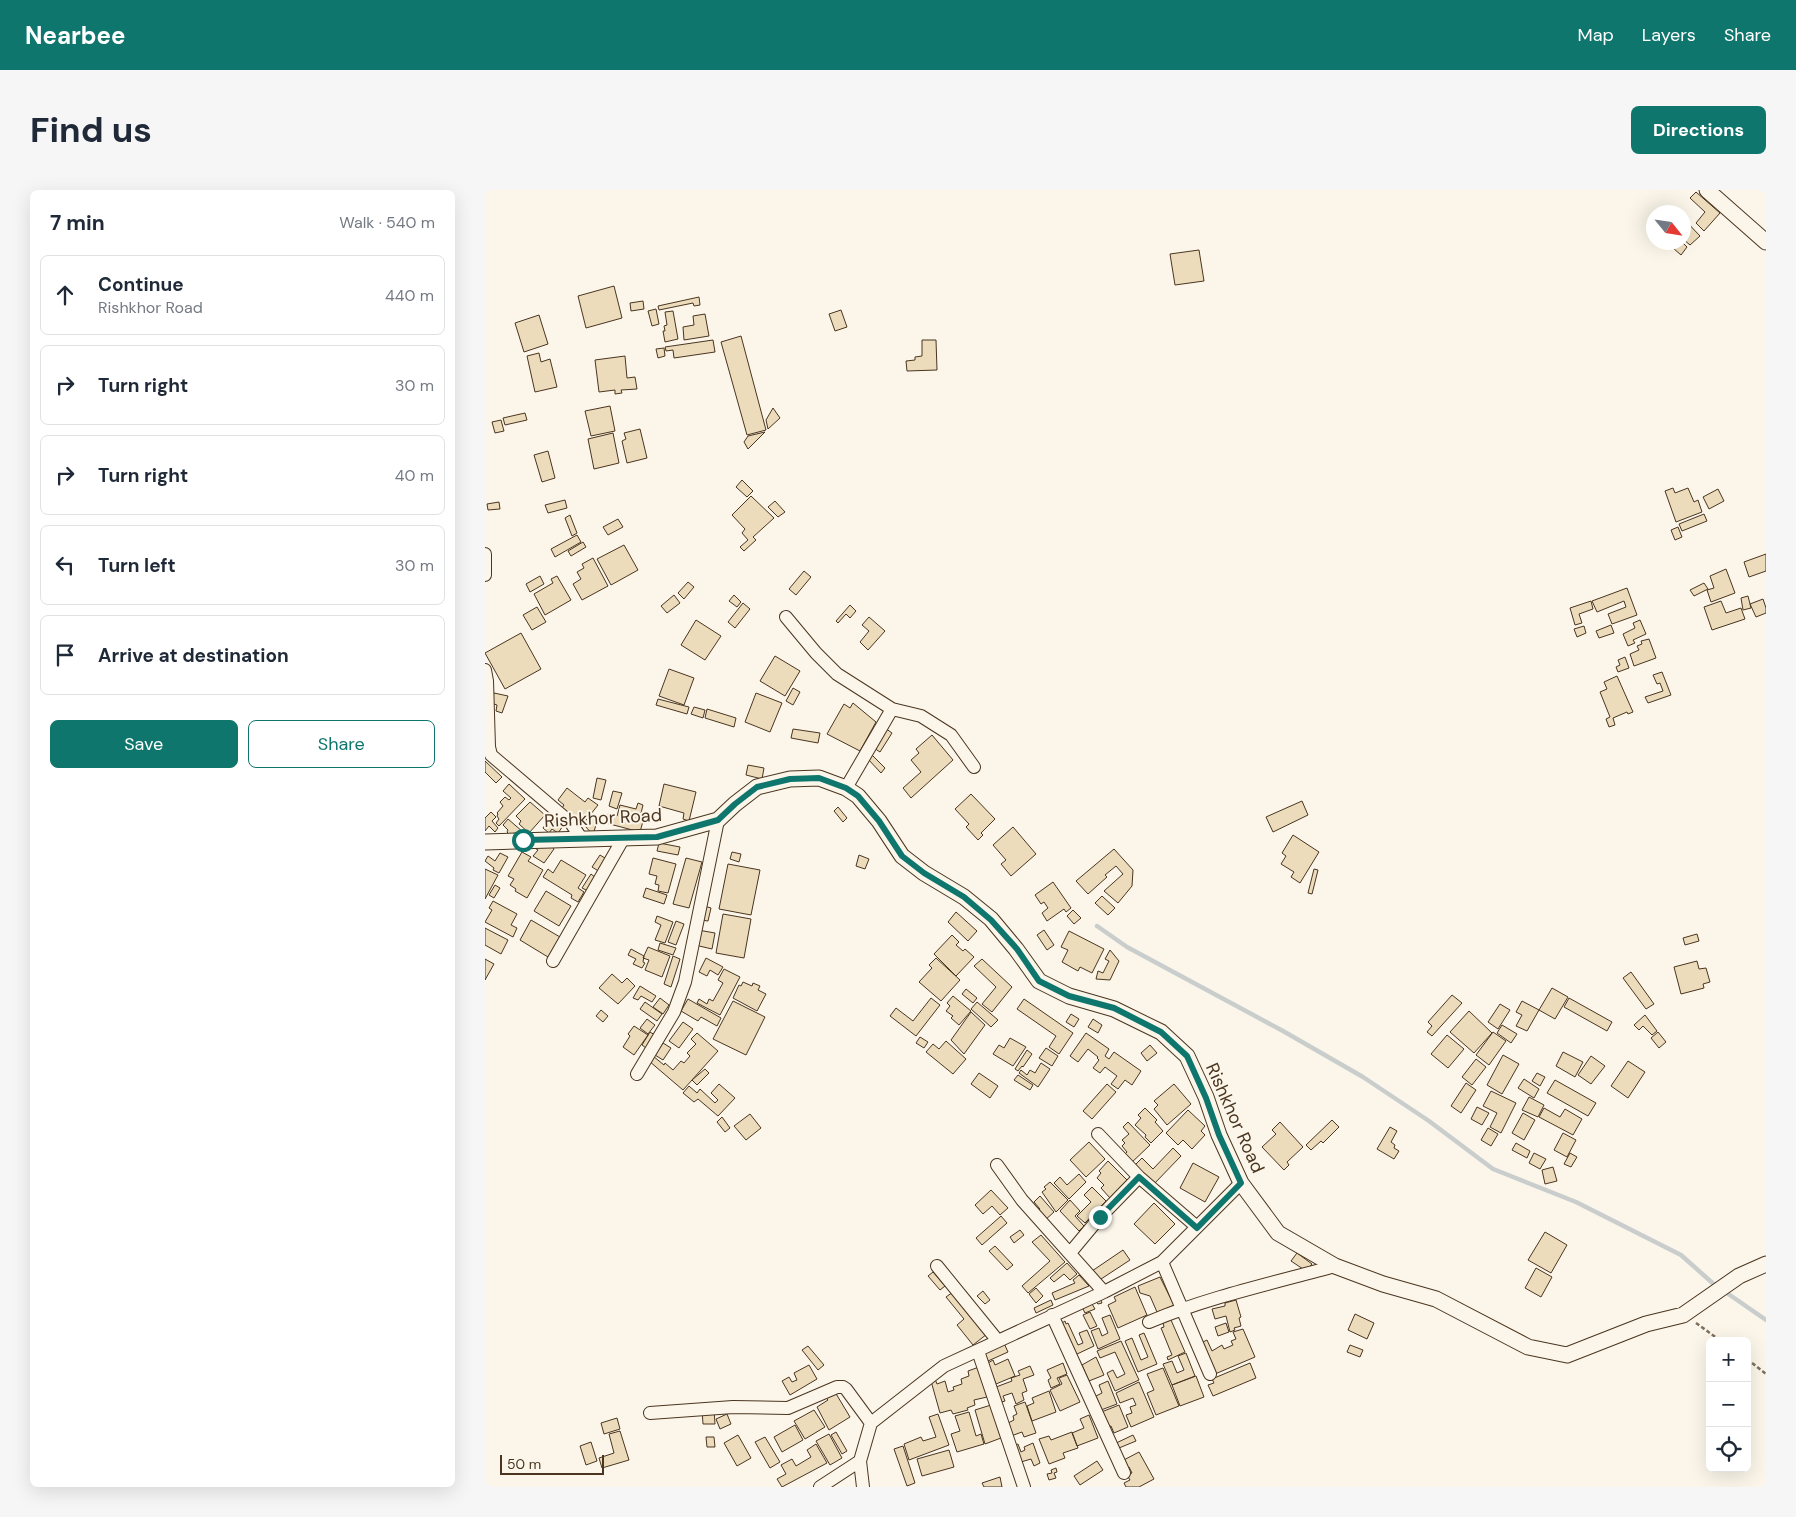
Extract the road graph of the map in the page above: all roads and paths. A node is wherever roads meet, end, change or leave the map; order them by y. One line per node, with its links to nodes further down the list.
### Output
1 (1707, 190): 2 (street)
2 (1766, 242)
3 (485, 554): 4 (street)
4 (485, 575)
5 (786, 617): 7 (street)
6 (485, 670): 11 (street)
7 (892, 709): 8 (street); 9 (street)
8 (973, 767)
9 (846, 788): 10 (street, Rishkhor Road); 19 (street, Rishkhor Road)
10 (718, 820): 12 (street, Rishkhor Road); 15 (street)
11 (581, 838): 12 (street, Rishkhor Road); 13 (street, Rishkhor Road)
12 (623, 839): 14 (street)
13 (485, 842)
14 (553, 961)
15 (637, 1074)
16 (1098, 1134): 18 (street)
17 (997, 1165): 21 (street)
18 (1139, 1177): 20 (street); 21 (street)
19 (1241, 1183): 20 (street); 25 (street, Rishkhor Road)
20 (1197, 1228): 22 (street)
21 (1070, 1253): 26 (street)
22 (1162, 1262): 26 (street); 27 (street)
23 (1766, 1264): 28 (street, Rishkhor Road)
24 (937, 1266): 32 (street)
25 (1335, 1266): 27 (street); 28 (street, Rishkhor Road)
26 (1104, 1292): 29 (street)
27 (1182, 1308): 30 (street); 35 (street)
28 (1683, 1315): 31 (path)
29 (1052, 1316): 32 (street); 40 (street)
30 (1149, 1322)
31 (1715, 1337)
32 (998, 1341): 33 (street)
33 (978, 1351): 38 (street); 43 (street)
34 (1751, 1362): 36 (path)
35 (1210, 1374)
36 (1766, 1374)
37 (650, 1413): 38 (street)
38 (871, 1422): 39 (street)
39 (860, 1461): 41 (street); 42 (street)
40 (1123, 1473)
41 (820, 1487)
42 (863, 1487)
43 (1024, 1487)

